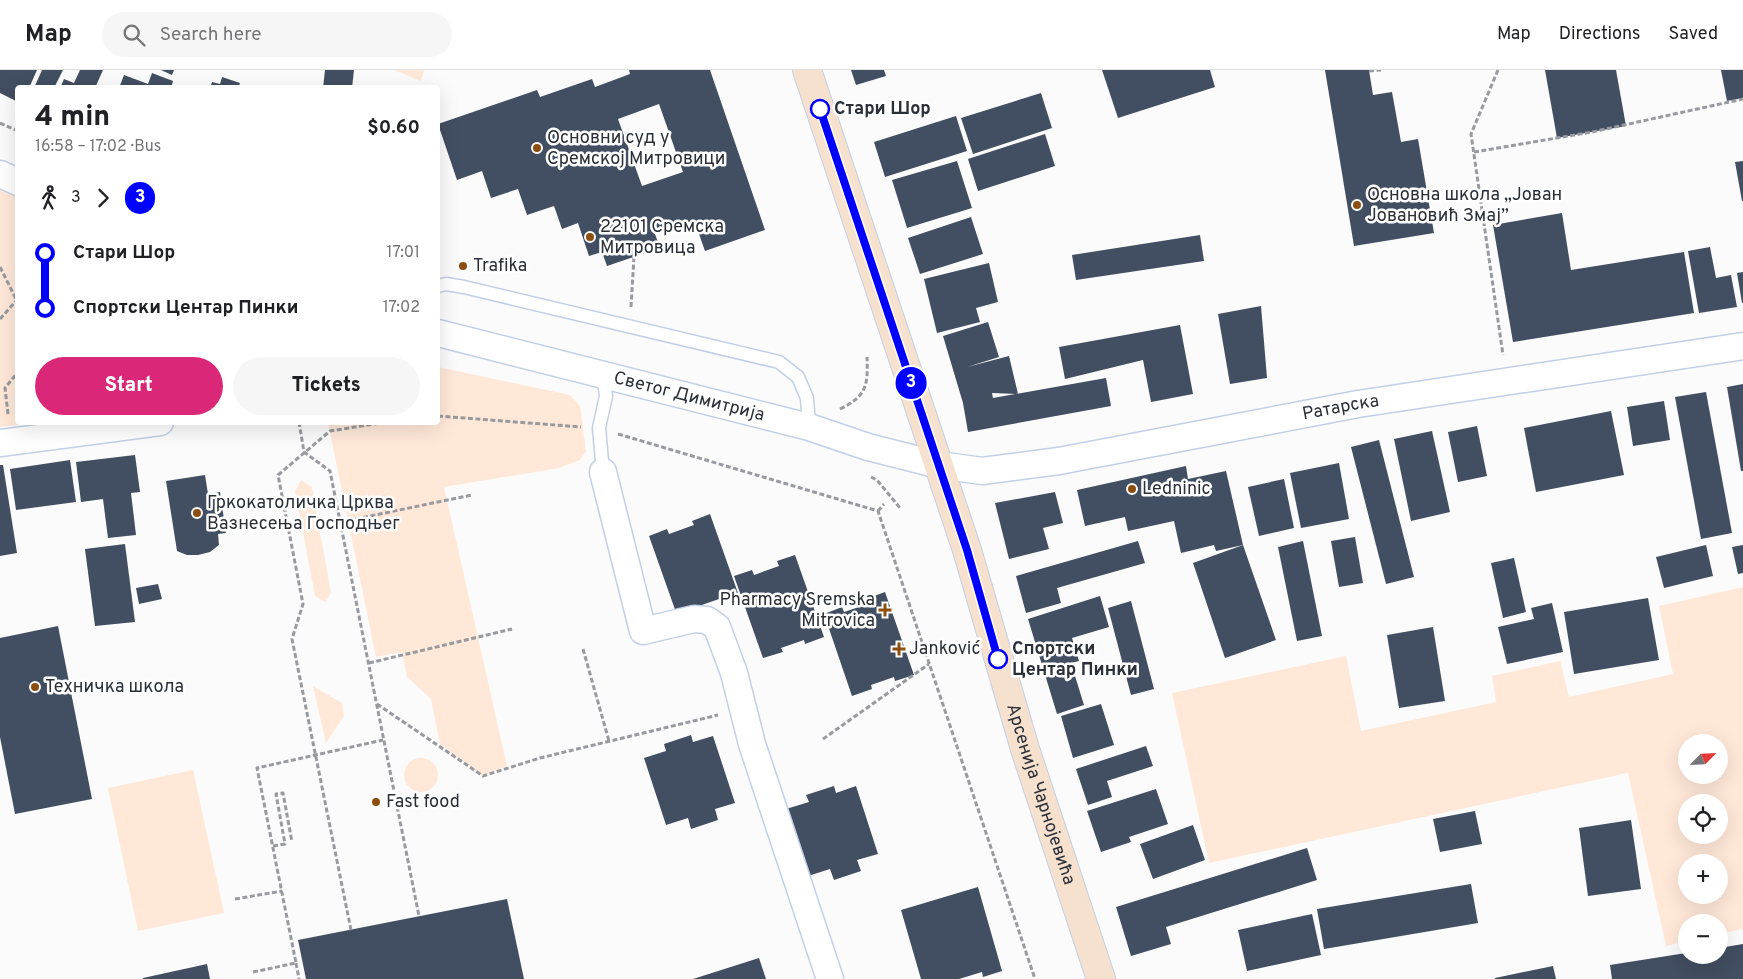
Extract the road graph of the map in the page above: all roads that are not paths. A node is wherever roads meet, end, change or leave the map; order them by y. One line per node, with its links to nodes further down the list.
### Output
1 (807, 70): 11 (main road)
2 (0, 174): 3 (street)
3 (15, 181)
4 (440, 286): 9 (lane)
5 (440, 334): 7 (street, Светог Димитрија)
6 (1743, 346): 11 (street, Ратарска)
7 (603, 375): 9 (street, Светог Димитрија); 12 (lane)
8 (137, 425): 10 (street)
9 (809, 427): 11 (street, Светог Димитрија)
10 (0, 443)
11 (939, 465): 14 (main road, Арсенија Чарнојевића)
12 (603, 472): 13 (street)
13 (830, 979)
14 (1101, 979)

